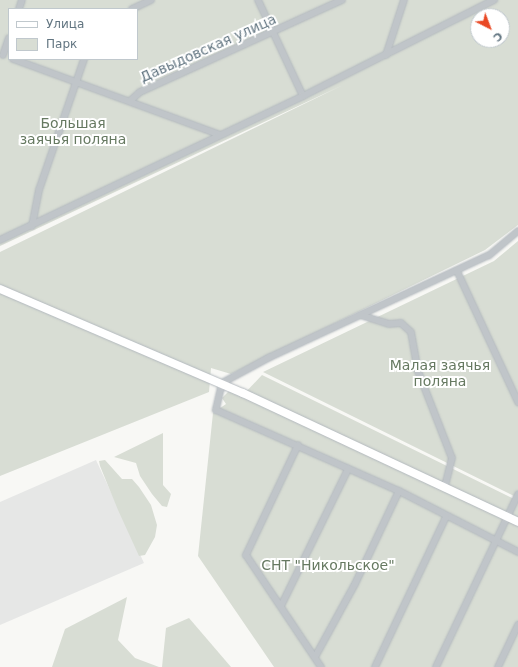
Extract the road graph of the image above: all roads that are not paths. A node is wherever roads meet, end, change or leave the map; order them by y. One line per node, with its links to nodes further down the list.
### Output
1 (151, 0): 6 (street)
2 (258, 0): 7 (street)
3 (342, 0): 7 (street, Давыдовская улица)
4 (404, 0): 9 (street)
5 (494, 0): 9 (street)
6 (134, 8)
7 (272, 33): 14 (street); 15 (street, Давыдовская улица)
8 (8, 42): 10 (street)
9 (386, 55): 14 (street)
10 (4, 56)
11 (16, 60): 13 (street)
12 (84, 60): 13 (street)
13 (76, 81): 15 (street); 17 (street)
14 (303, 96): 16 (street)
15 (130, 100): 16 (street)
16 (221, 134): 17 (street)
17 (32, 226): 19 (street)
18 (518, 231): 20 (street)
19 (0, 240)
20 (457, 271): 22 (street); 24 (street)
21 (0, 289): 23 (street)
22 (360, 315): 23 (street); 27 (street)
23 (222, 383): 25 (street); 27 (street)
24 (518, 402)
25 (298, 445): 26 (street); 35 (street)
26 (348, 469): 28 (street); 35 (street)
27 (445, 488): 31 (street)
28 (399, 491): 30 (street); 37 (street)
29 (518, 494): 31 (street)
30 (446, 517): 33 (street); 39 (street)
31 (509, 518): 32 (street); 33 (street)
32 (518, 522)
33 (497, 541): 34 (street); 40 (street)
34 (518, 552)
35 (281, 606): 37 (street)
36 (518, 625): 41 (street)
37 (316, 657): 38 (street)
38 (321, 667)
39 (375, 667)
40 (436, 667)
41 (498, 667)

